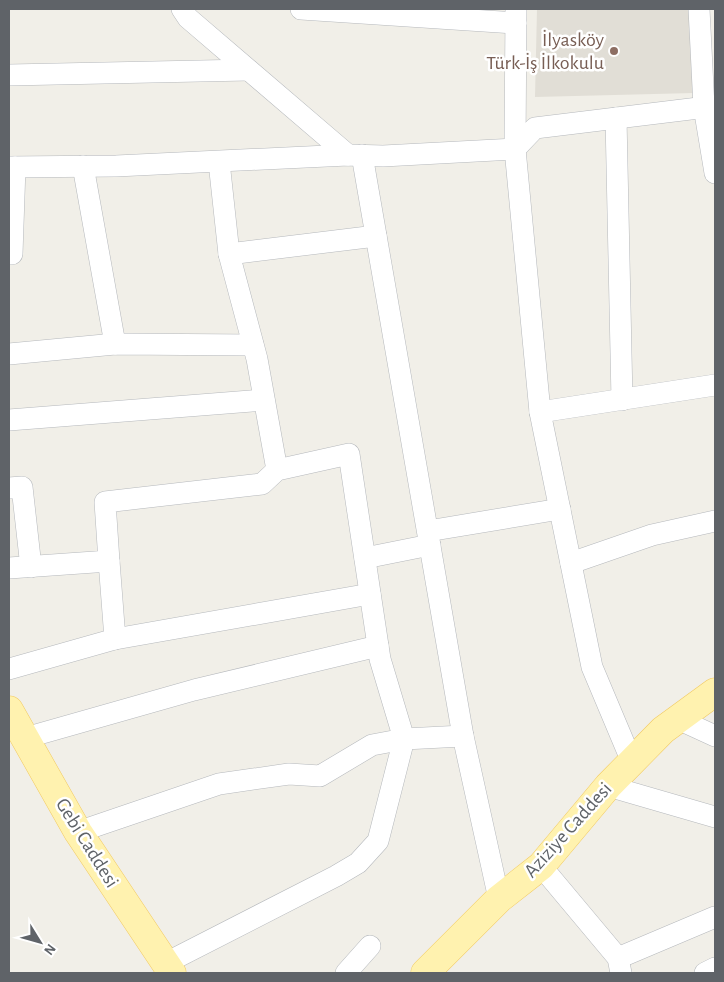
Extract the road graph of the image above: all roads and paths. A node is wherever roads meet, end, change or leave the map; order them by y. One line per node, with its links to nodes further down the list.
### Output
1 (182, 9): 5 (street)
2 (300, 9): 4 (street)
3 (699, 9): 7 (street)
4 (516, 16): 9 (street)
5 (248, 70): 6 (street); 10 (street)
6 (9, 75)
7 (710, 106): 8 (street); 14 (street)
8 (616, 118): 9 (street); 23 (street)
9 (515, 148): 10 (street); 24 (street)
10 (355, 155): 11 (street); 15 (street)
11 (219, 162): 12 (street); 17 (street)
12 (83, 166): 13 (street); 18 (street)
13 (12, 167): 16 (street)
14 (715, 173)
15 (376, 236): 17 (street); 30 (street)
16 (9, 254)
17 (229, 254): 19 (street)
18 (115, 344): 19 (street); 20 (street)
19 (253, 345): 22 (street)
20 (9, 354)
21 (715, 385): 23 (street)
22 (264, 400): 25 (street); 26 (street)
23 (622, 400): 24 (street)
24 (540, 412): 28 (street)
25 (9, 420)
26 (277, 470): 31 (street); 32 (street)
27 (9, 488): 34 (street)
28 (560, 509): 30 (street); 33 (street)
29 (715, 521): 33 (street)
30 (429, 538): 31 (street); 43 (street)
31 (365, 558): 36 (street)
32 (109, 561): 34 (street); 37 (street)
33 (571, 563): 47 (street)
34 (31, 566): 35 (street)
35 (9, 568)
36 (370, 594): 37 (street); 38 (street)
37 (115, 639): 39 (street)
38 (378, 646): 45 (street); 46 (street)
39 (9, 669)
40 (715, 692): 42 (main road, Aziziye Caddesi)
41 (9, 710): 45 (main road, Gebi Caddesi)
42 (678, 719): 44 (street); 47 (main road, Aziziye Caddesi)
43 (463, 736): 46 (street); 52 (street)
44 (715, 736)
45 (25, 738): 50 (main road, Gebi Caddesi)
46 (404, 740): 50 (street); 57 (street)
47 (632, 762): 48 (main road, Aziziye Caddesi)
48 (608, 786): 49 (street); 51 (main road, Aziziye Caddesi)
49 (715, 817)
50 (78, 832): 57 (main road, Gebi Caddesi)
51 (541, 866): 52 (main road, Aziziye Caddesi); 55 (street)
52 (499, 899): 59 (main road, Aziziye Caddesi)
53 (715, 917): 55 (street)
54 (370, 946): 58 (street)
55 (620, 966)
56 (715, 968): 60 (street)
57 (168, 969)
58 (346, 973)
59 (425, 973)
60 (705, 973)

